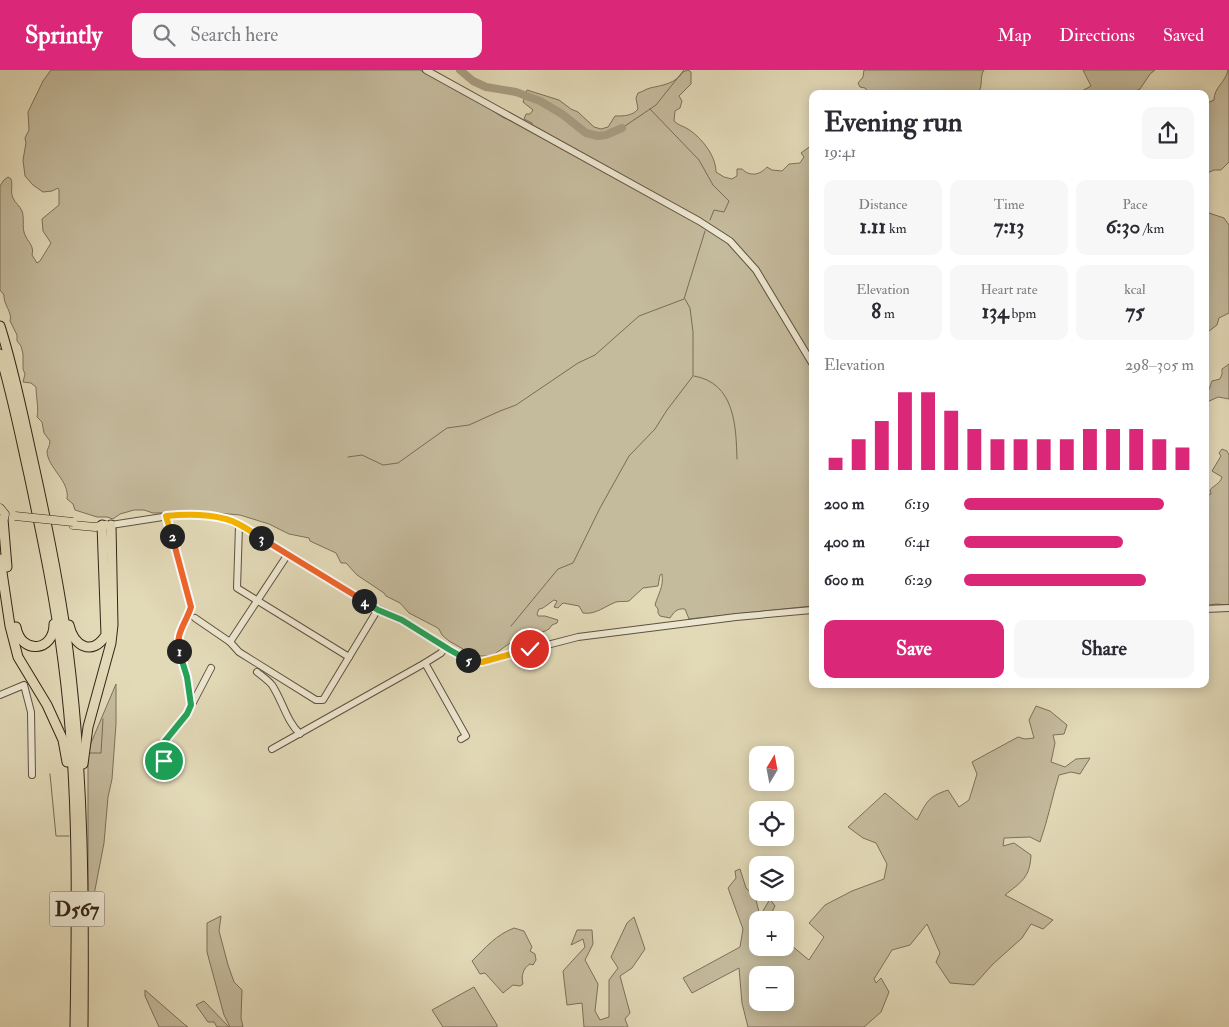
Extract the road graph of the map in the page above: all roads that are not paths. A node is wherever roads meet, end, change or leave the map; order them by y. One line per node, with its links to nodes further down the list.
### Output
1 (426, 70): 4 (street)
2 (0, 326): 11 (highway, D567)
3 (0, 354): 11 (highway, D567)
4 (809, 358)
5 (2, 516): 7 (main road, bridge); 11 (highway)
6 (166, 516): 7 (street); 8 (street); 25 (street)
7 (106, 525): 11 (highway); 31 (highway)
8 (239, 526): 9 (street); 12 (street)
9 (288, 554): 12 (street); 15 (street)
10 (0, 559): 31 (highway)
11 (57, 598): 31 (highway, D567)
12 (258, 601): 18 (street); 20 (street)
13 (1229, 608): 14 (street)
14 (1209, 609)
15 (378, 610): 19 (street); 20 (street)
16 (809, 610): 19 (street)
17 (195, 618): 18 (street)
18 (230, 642): 20 (street)
19 (446, 647): 21 (street)
20 (349, 657)
21 (424, 663): 26 (street); 27 (street)
22 (211, 668): 25 (street)
23 (257, 672): 26 (street)
24 (0, 695): 30 (street)
25 (191, 705): 29 (street)
26 (300, 734): 28 (street)
27 (461, 739)
28 (272, 749)
29 (164, 761)
30 (32, 775)
31 (77, 792): 32 (highway, D567); 33 (highway, D567)
32 (75, 1027)
33 (83, 1027)

